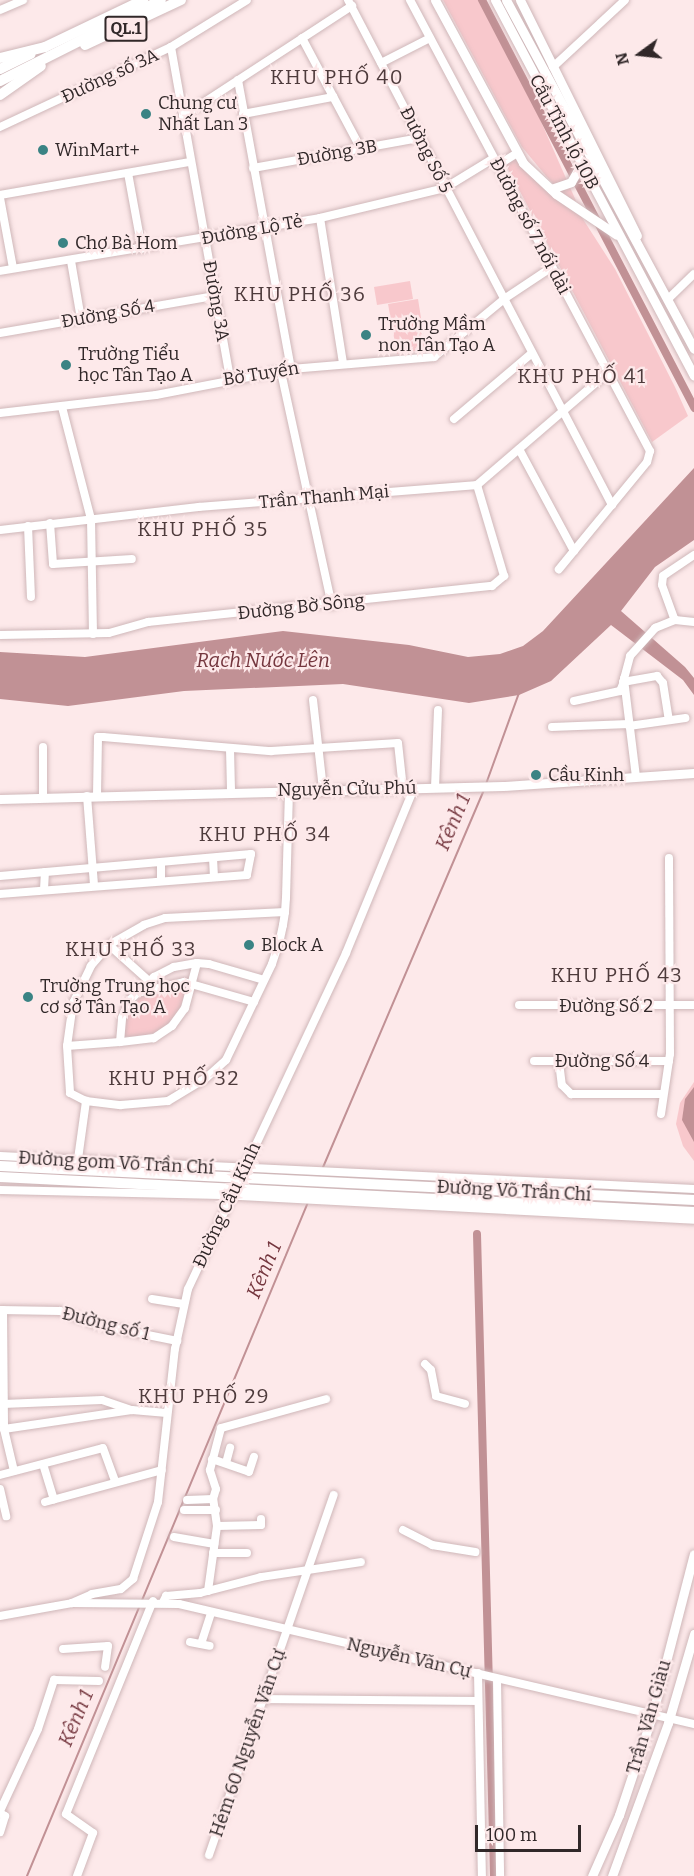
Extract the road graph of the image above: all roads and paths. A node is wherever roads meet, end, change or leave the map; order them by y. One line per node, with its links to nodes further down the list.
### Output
1 (23, 0): 13 (street)
2 (143, 0): 18 (highway, QL.1)
3 (161, 0): 17 (highway, QL.1)
4 (181, 0): 17 (highway, QL.1)
5 (247, 0): 16 (street, Đường số 3A)
6 (410, 0): 15 (street, Đường số 7 nối dài)
7 (435, 0): 36 (main road)
8 (495, 0): 39 (main road, Cầu Tỉnh lộ 10B)
9 (506, 0): 49 (main road, Cầu Tỉnh lộ 10B)
10 (520, 0): 23 (main road)
11 (625, 0): 23 (street)
12 (350, 3): 14 (street); 21 (street, Đường Số 5)
13 (0, 10)
14 (302, 38): 27 (street); 30 (street)
15 (430, 38): 21 (street); 37 (street, Đường số 7 nối dài)
16 (171, 47): 32 (street, Đường 3A); 33 (street, Đường số 3A)
17 (67, 48): 18 (highway, QL.1)
18 (47, 52): 19 (highway, QL.1); 20 (highway, QL.1); 24 (highway, QL.1); 29 (highway, QL.1)
19 (0, 58)
20 (13, 62): 22 (highway, QL.1); 25 (highway, QL.1)
21 (381, 63): 34 (street, Đường Số 5)
22 (0, 64)
23 (553, 67): 49 (main road)
24 (26, 68): 26 (highway, QL.1); 28 (highway, QL.1)
25 (0, 69)
26 (0, 81)
27 (238, 81): 31 (street); 32 (street)
28 (0, 86)
29 (0, 95)
30 (333, 97): 31 (street); 35 (street)
31 (243, 114): 40 (street)
32 (183, 116): 38 (street, Đường 3A)
33 (0, 127)
34 (420, 138): 35 (street, Đường 3B); 42 (street, Đường Số 5)
35 (361, 148): 40 (street, Đường 3B)
36 (517, 153): 37 (street, Đường Lộ Tẻ); 43 (main road)
37 (496, 161): 42 (street, Đường Lộ Tẻ); 52 (street, Đường số 7 nối dài)
38 (190, 162): 41 (street); 48 (street, Đường 3A)
39 (581, 165): 43 (main road); 47 (main road, Cầu Tỉnh lộ 10B)
40 (253, 168): 46 (street)
41 (128, 172): 44 (street); 50 (street)
42 (445, 188): 45 (street, Đường Lộ Tẻ); 58 (street, Đường Số 5)
43 (554, 190): 47 (main road)
44 (0, 197): 53 (street)
45 (320, 218): 46 (street, Đường Lộ Tẻ); 63 (street)
46 (264, 228): 48 (street, Đường Lộ Tẻ); 64 (street)
47 (620, 237): 67 (main road, Cầu Tỉnh lộ 10B)
48 (205, 238): 50 (street, Đường Lộ Tẻ); 56 (street, Đường 3A)
49 (640, 247): 57 (main road)
50 (142, 249): 51 (street, Đường Lộ Tẻ)
51 (71, 261): 53 (street, Đường Lộ Tẻ); 59 (street)
52 (552, 267): 58 (street, Bờ Tuyến); 66 (street, Đường số 7 nối dài)
53 (13, 268): 54 (street, Đường Lộ Tẻ)
54 (0, 271)
55 (694, 274): 57 (street)
56 (215, 296): 59 (street, Đường Số 4); 68 (street, Đường 3A)
57 (668, 299): 61 (main road)
58 (504, 300): 62 (street, Đường Số 5); 63 (street, Bờ Tuyến)
59 (81, 319): 60 (street, Đường Số 4)
60 (0, 333)
61 (694, 349)
62 (532, 353): 70 (street, Đường Số 5); 72 (street)
63 (343, 363): 64 (street, Bờ Tuyến)
64 (291, 369): 65 (street, Bờ Tuyến)
65 (281, 372): 68 (street, Bờ Tuyến); 75 (street)
66 (607, 373): 70 (street); 76 (street, Đường số 7 nối dài)
67 (694, 376)
68 (230, 378): 69 (street, Bờ Tuyến)
69 (62, 407): 71 (street, Bờ Tuyến); 77 (street)
70 (563, 411): 73 (street); 76 (street, Đường Số 5)
71 (0, 413)
72 (453, 419)
73 (519, 448): 74 (street); 81 (street)
74 (477, 485): 75 (street, Trần Thanh Mại); 87 (street, Đường Bờ Sông)
75 (307, 500): 77 (street, Trần Thanh Mại); 87 (street)
76 (612, 505): 81 (street)
77 (91, 519): 78 (street, Trần Thanh Mại); 84 (street)
78 (50, 523): 79 (street, Trần Thanh Mại); 84 (street)
79 (28, 526): 80 (street, Trần Thanh Mại); 86 (street)
80 (0, 530)
81 (574, 551): 85 (street)
82 (694, 555): 88 (street)
83 (132, 559): 84 (street)
84 (92, 562): 91 (street)
85 (559, 569)
86 (31, 597)
87 (332, 605): 91 (street, Đường Bờ Sông)
88 (675, 620): 89 (street); 92 (street)
89 (694, 622)
90 (0, 634): 91 (street, Đường Bờ Sông)
91 (93, 634)
92 (623, 683): 94 (street); 97 (street); 98 (street)
93 (313, 700): 101 (street)
94 (574, 701)
95 (438, 710): 106 (street)
96 (685, 718): 97 (street)
97 (669, 720): 98 (street)
98 (629, 725): 99 (street); 104 (street)
99 (552, 727)
100 (43, 747): 112 (street)
101 (318, 748): 102 (street); 107 (street); 108 (street)
102 (230, 749): 110 (street); 111 (street)
103 (694, 773): 104 (main road, Nguyễn Cửu Phú)
104 (636, 777): 106 (main road, Nguyễn Cửu Phú)
105 (414, 788): 106 (main road, Nguyễn Cửu Phú); 108 (main road, Nguyễn Cửu Phú); 148 (street, Đường Cầu Kinh)
106 (435, 788)
107 (323, 789): 108 (main road, Nguyễn Cửu Phú); 109 (main road, Nguyễn Cửu Phú)
108 (403, 789)
109 (289, 790): 110 (main road, Nguyễn Cửu Phú); 125 (street)
110 (231, 791): 111 (main road, Nguyễn Cửu Phú)
111 (92, 796): 112 (main road, Nguyễn Cửu Phú); 117 (street)
112 (43, 797): 113 (main road, Nguyễn Cửu Phú)
113 (0, 799)
114 (213, 858): 116 (street); 120 (street); 120 (street)
115 (669, 858): 135 (street)
116 (161, 862): 117 (street); 121 (street)
117 (92, 867): 118 (street); 122 (street)
118 (45, 872): 119 (street); 123 (street)
119 (0, 876)
120 (214, 877): 121 (street)
121 (161, 881): 122 (street)
122 (94, 885): 123 (street)
123 (44, 890): 124 (street)
124 (0, 894)
125 (285, 912): 126 (street); 128 (street)
126 (110, 945): 129 (street); 137 (street)
127 (197, 963): 128 (street); 129 (street); 130 (street)
128 (264, 980): 132 (street)
129 (149, 981): 131 (street)
130 (192, 983): 131 (street); 132 (street); 136 (street)
131 (134, 996): 136 (street)
132 (254, 1002): 142 (street)
133 (519, 1005): 135 (street, Đường Số 2)
134 (694, 1005): 135 (street, Đường Số 2)
135 (669, 1006): 139 (street)
136 (120, 1042): 137 (street)
137 (67, 1046): 142 (street)
138 (534, 1061): 140 (street, Đường Số 4)
139 (669, 1061): 140 (street, Đường Số 4); 141 (street)
140 (559, 1062): 141 (street)
141 (663, 1098): 143 (street)
142 (86, 1101): 145 (street)
143 (661, 1114)
144 (0, 1156): 145 (street, Đường gom Võ Trần Chí)
145 (78, 1159): 148 (street, Đường gom Võ Trần Chí)
146 (0, 1166): 148 (highway)
147 (0, 1177): 148 (highway)
148 (238, 1182): 149 (street, Đường gom Võ Trần Chí); 151 (street, Đường gom Võ Trần Chí); 152 (highway); 152 (street, Đường gom Võ Trần Chí); 157 (street, Đường Cầu Kinh)
149 (335, 1188): 152 (highway); 152 (street, Đường gom Võ Trần Chí); 153 (highway, Đường Võ Trần Chí); 154 (highway, Đường Võ Trần Chí); 155 (street)
150 (694, 1189): 153 (street)
151 (0, 1190)
152 (293, 1191)
153 (685, 1196)
154 (694, 1212)
155 (694, 1220)
156 (152, 1299): 157 (street)
157 (184, 1304): 159 (street, Đường Cầu Kinh)
158 (2, 1310): 159 (street, Đường số 1); 162 (street)
159 (177, 1341): 165 (street, Đường Cầu Kinh)
160 (425, 1364): 163 (street)
161 (326, 1399): 169 (street)
162 (3, 1404): 164 (street); 166 (street)
163 (465, 1404)
164 (132, 1410): 165 (street); 166 (street)
165 (167, 1413): 172 (street, Đường Cầu Kinh)
166 (4, 1429): 173 (street)
167 (230, 1448): 170 (street)
168 (254, 1457): 170 (street)
169 (213, 1459): 170 (street); 179 (street)
170 (226, 1463)
171 (43, 1464): 173 (street); 175 (street); 178 (street)
172 (162, 1470): 175 (street); 198 (street, Đường Cầu Kinh)
173 (14, 1472): 174 (street)
174 (0, 1475)
175 (115, 1481): 178 (street)
176 (0, 1489): 184 (street)
177 (334, 1496): 194 (street, Hẻm 60 Nguyễn Văn Cự)
178 (54, 1499): 181 (street)
179 (213, 1499): 180 (street); 183 (street)
180 (187, 1500)
181 (45, 1502)
182 (184, 1510): 183 (street)
183 (216, 1510): 186 (street)
184 (6, 1516)
185 (261, 1519): 186 (street)
186 (217, 1526): 189 (street)
187 (403, 1530): 190 (street)
188 (174, 1538): 189 (street)
189 (213, 1549): 191 (street); 195 (street)
190 (475, 1552)
191 (247, 1553)
192 (694, 1554): 211 (main road, Trần Văn Giàu)
193 (361, 1562): 194 (street)
194 (309, 1569): 195 (street); 201 (street, Hẻm 60 Nguyễn Văn Cự)
195 (208, 1591): 197 (street)
196 (153, 1601): 197 (street, Nguyễn Văn Cự); 198 (street, Nguyễn Văn Cự); 217 (street)
197 (163, 1602): 199 (street, Nguyễn Văn Cự)
198 (72, 1603): 200 (street)
199 (210, 1612): 201 (street, Nguyễn Văn Cự); 203 (street)
200 (0, 1616)
201 (287, 1630): 206 (street, Nguyễn Văn Cự); 209 (street, Hẻm 60 Nguyễn Văn Cự)
202 (694, 1634): 212 (main road, Trần Văn Giàu)
203 (190, 1642)
204 (63, 1650): 205 (street)
205 (105, 1667)
206 (478, 1673): 207 (street, Nguyễn Văn Cự); 210 (street)
207 (497, 1679): 211 (street, Nguyễn Văn Cự); 219 (street)
208 (99, 1681): 214 (street)
209 (262, 1699): 210 (street); 216 (street, Hẻm 60 Nguyễn Văn Cự)
210 (477, 1701): 218 (street)
211 (652, 1716): 212 (street, Nguyễn Văn Cự); 220 (main road, Trần Văn Giàu)
212 (669, 1719): 213 (street, Nguyễn Văn Cự); 221 (main road, Trần Văn Giàu)
213 (694, 1724)
214 (2, 1813): 215 (street)
215 (0, 1832)
216 (209, 1855)
217 (77, 1876)
218 (482, 1876)
219 (500, 1876)
220 (592, 1876)
221 (612, 1876)

